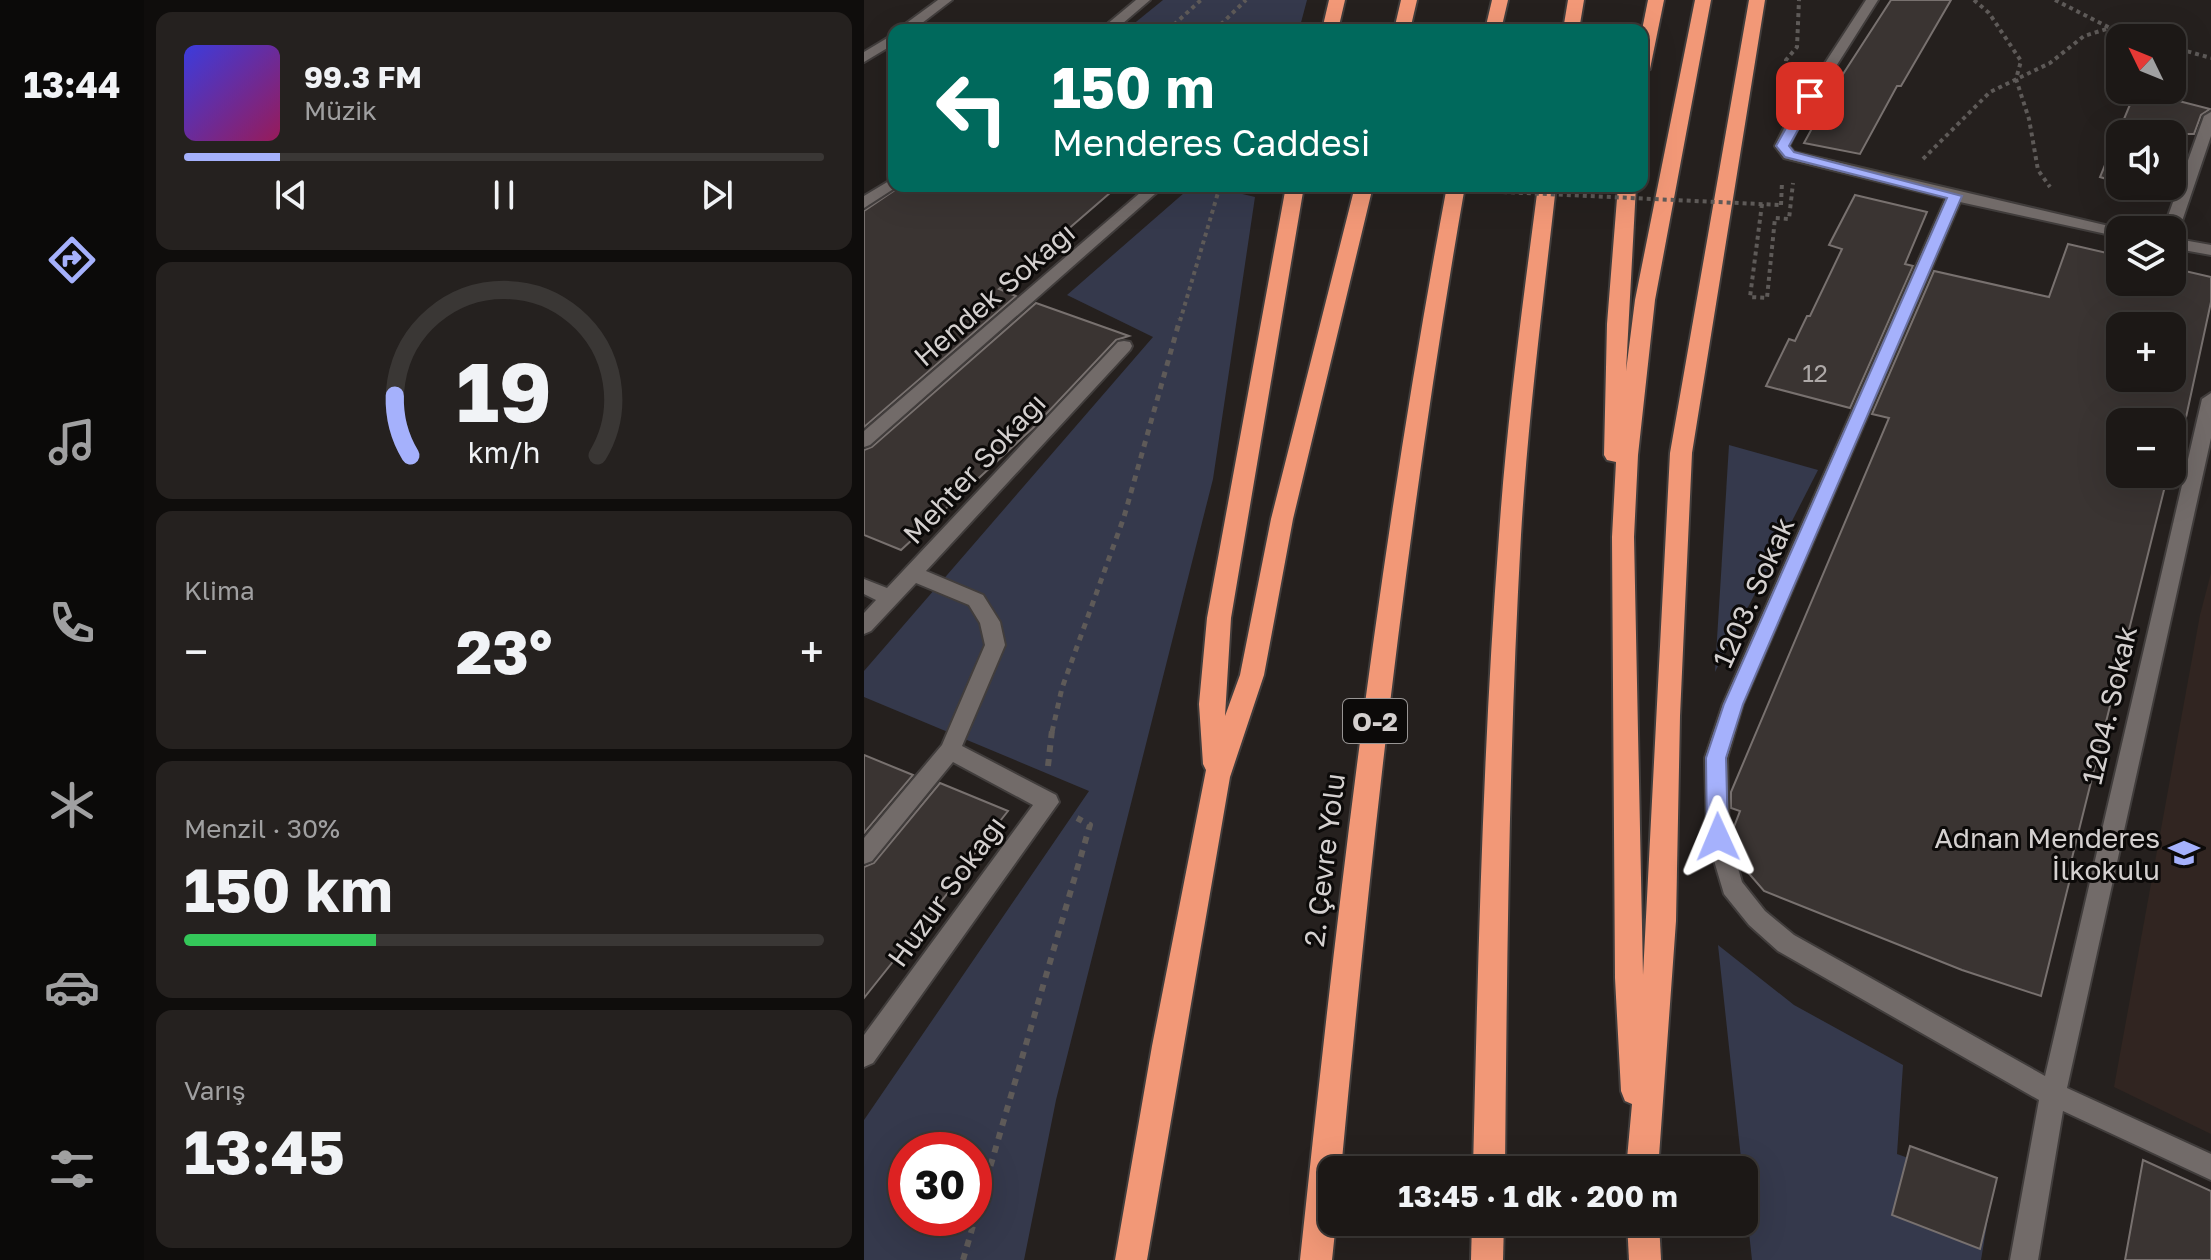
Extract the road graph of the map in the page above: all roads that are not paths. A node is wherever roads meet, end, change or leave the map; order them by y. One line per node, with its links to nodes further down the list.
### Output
1 (946, 0): 11 (street)
2 (1144, 0): 12 (street)
3 (1337, 0): 13 (highway)
4 (1409, 0): 14 (highway)
5 (1500, 0): 15 (highway)
6 (1576, 0): 16 (highway)
7 (1656, 0): 17 (highway)
8 (1703, 0): 39 (highway)
9 (1757, 0): 51 (highway)
10 (1872, 0): 30 (street)
11 (912, 24)
12 (1114, 24)
13 (1331, 24)
14 (1403, 24)
15 (1494, 24)
16 (1572, 24)
17 (1648, 39)
18 (864, 43): 19 (street)
19 (888, 43)
20 (888, 45): 21 (street)
21 (864, 58)
22 (2211, 116): 32 (street)
23 (888, 186): 31 (street)
24 (1150, 192): 38 (street, Hendek Sokağı)
25 (1294, 192): 45 (highway)
26 (1363, 192): 45 (highway)
27 (1455, 192): 56 (highway, 2. Çevre Yolu / O-2)
28 (1546, 192): 49 (highway)
29 (1626, 192): 39 (highway)
30 (1955, 196): 33 (street); 48 (street, 1203. Sokak)
31 (864, 203)
32 (2176, 216)
33 (2106, 229)
34 (2186, 246): 35 (street)
35 (2211, 250)
36 (1124, 346): 40 (street, Mehter Sokağı)
37 (2211, 399): 48 (street, 1204. Sokak)
38 (864, 441)
39 (1623, 537): 50 (highway)
40 (913, 574): 42 (street, Mehter Sokağı); 44 (street)
41 (864, 586): 42 (street)
42 (891, 598): 43 (street, Mehter Sokağı)
43 (864, 626)
44 (950, 750): 46 (street); 47 (street, Huzur Sokağı)
45 (1217, 777): 55 (highway)
46 (864, 854)
47 (864, 1055)
48 (2053, 1094): 52 (street, 1203. Sokak); 59 (street, 1204. Sokak)
49 (1489, 1156)
50 (1640, 1156)
51 (1642, 1156)
52 (2211, 1167)
53 (1488, 1236): 57 (highway)
54 (1644, 1236): 58 (highway)
55 (1131, 1260)
56 (1316, 1260)
57 (1487, 1260)
58 (1645, 1260)
59 (2024, 1260)

